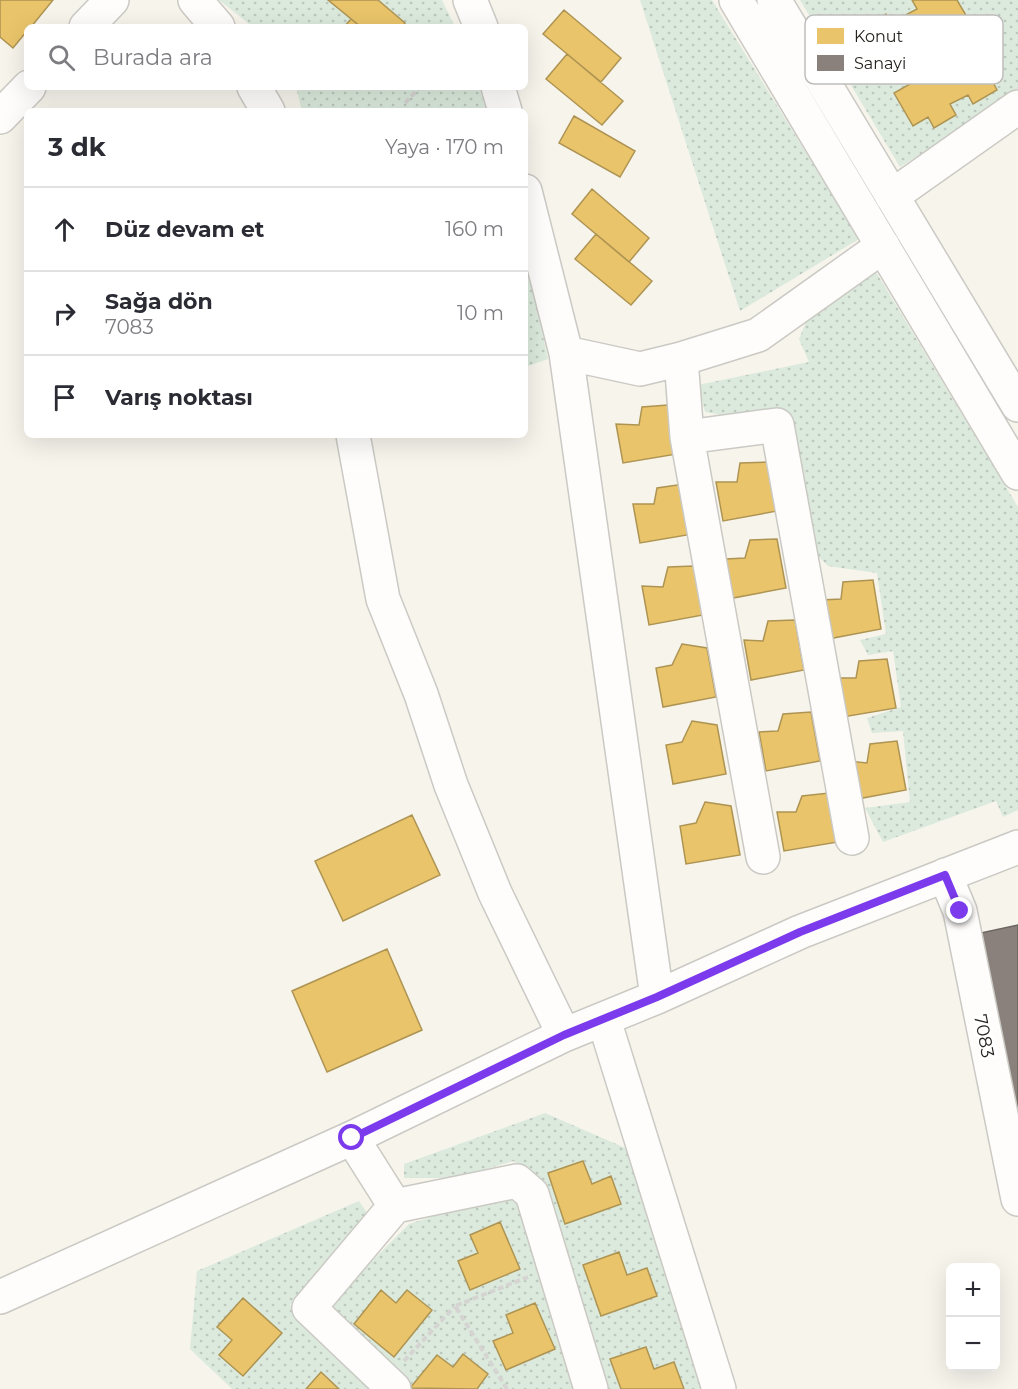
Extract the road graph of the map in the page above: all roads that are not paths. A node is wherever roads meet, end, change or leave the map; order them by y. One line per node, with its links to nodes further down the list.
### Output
1 (112, 0): 6 (street)
2 (195, 0): 7 (street)
3 (470, 0): 8 (street)
4 (736, 0): 20 (street)
5 (774, 0): 9 (street)
6 (89, 24)
7 (215, 24)
8 (480, 24)
9 (805, 51)
10 (825, 84): 18 (street)
11 (26, 90): 17 (street)
12 (256, 90): 15 (street)
13 (499, 90): 16 (street)
14 (1018, 107): 18 (street)
15 (266, 108)
16 (503, 108)
17 (0, 117)
18 (892, 196): 23 (street)
19 (528, 203): 21 (street)
20 (883, 246): 22 (street); 26 (street)
21 (566, 353): 22 (street); 31 (street)
22 (681, 359): 24 (street)
23 (1018, 405)
24 (687, 437): 27 (street); 29 (street)
25 (353, 438): 33 (street)
26 (1018, 473)
27 (852, 838)
28 (1018, 847): 30 (street)
29 (763, 856)
30 (945, 875): 31 (street); 35 (street, 7083)
31 (657, 997): 32 (street)
32 (604, 1020): 33 (street); 40 (street)
33 (564, 1035): 34 (street)
34 (352, 1138): 36 (street); 37 (street)
35 (1018, 1199)
36 (395, 1206): 38 (street); 39 (street)
37 (0, 1297)
38 (390, 1385)
39 (591, 1389)
40 (719, 1389)

